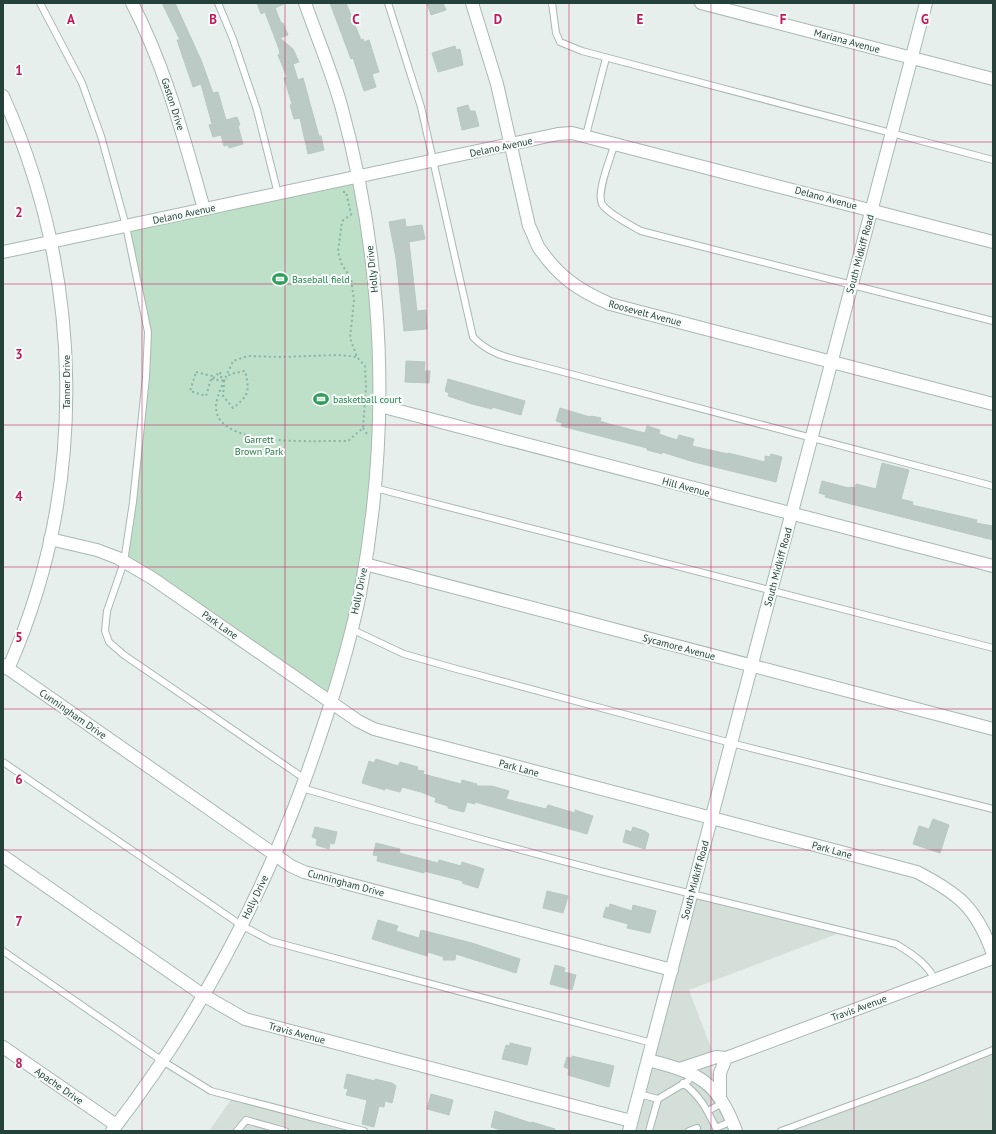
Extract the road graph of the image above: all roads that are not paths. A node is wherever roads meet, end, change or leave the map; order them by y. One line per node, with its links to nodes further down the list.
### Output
1 (40, 3): 24 (lane)
2 (132, 3): 22 (street, Gaston Drive)
3 (218, 3): 21 (lane)
4 (304, 3): 20 (street, Holly Drive)
5 (388, 3): 19 (lane)
6 (472, 3): 17 (street, Roosevelt Avenue)
7 (552, 3): 10 (lane)
8 (701, 3): 11 (street, Mariana Avenue)
9 (926, 3): 11 (street, South Midkiff Road)
10 (606, 58): 14 (lane); 15 (lane)
11 (912, 58): 12 (street, Mariana Avenue); 14 (street, South Midkiff Road)
12 (993, 79)
13 (3, 96): 25 (street, Tanner Drive)
14 (892, 133): 18 (lane); 23 (street, South Midkiff Road)
15 (586, 135): 16 (street, Delano Avenue); 17 (street, Delano Avenue)
16 (615, 143): 23 (street, Delano Avenue); 28 (lane)
17 (512, 145): 19 (street, Delano Avenue); 30 (street, Roosevelt Avenue)
18 (993, 160)
19 (434, 161): 20 (street, Delano Avenue); 33 (lane)
20 (358, 177): 21 (street, Delano Avenue); 32 (street, Holly Drive)
21 (278, 194): 22 (street, Delano Avenue)
22 (204, 209): 24 (street, Delano Avenue)
23 (872, 210): 26 (street, Delano Avenue); 28 (street, South Midkiff Road)
24 (126, 226): 25 (street, Delano Avenue); 38 (lane)
25 (51, 242): 27 (street, Delano Avenue); 37 (street, Tanner Drive)
26 (993, 242)
27 (3, 252)
28 (852, 284): 29 (lane); 30 (street, South Midkiff Road)
29 (993, 322)
30 (831, 362): 31 (street, Roosevelt Avenue); 33 (street, South Midkiff Road)
31 (993, 404)
32 (380, 406): 35 (street, Holly Drive); 36 (street, Hill Avenue)
33 (811, 438): 34 (lane); 36 (street, South Midkiff Road)
34 (993, 486)
35 (375, 488): 39 (street, Holly Drive); 41 (lane)
36 (792, 514): 40 (street, Hill Avenue); 41 (street, South Midkiff Road)
37 (50, 539): 38 (street, Park Lane); 45 (street, Tanner Drive)
38 (124, 562): 46 (street, Park Lane); 50 (lane)
39 (365, 564): 42 (street, Holly Drive); 44 (street, Sycamore Avenue)
40 (993, 566)
41 (772, 590): 43 (lane); 44 (street, South Midkiff Road)
42 (351, 629): 46 (street, Holly Drive); 48 (lane)
43 (993, 648)
44 (752, 666): 47 (street, Sycamore Avenue); 48 (street, South Midkiff Road)
45 (6, 667): 53 (street, Cunningham Drive)
46 (331, 702): 50 (street, Holly Drive); 52 (street, Park Lane)
47 (993, 729)
48 (731, 743): 51 (lane); 52 (street, South Midkiff Road)
49 (3, 762): 56 (lane)
50 (303, 783): 53 (street, Holly Drive); 55 (lane)
51 (993, 809)
52 (711, 818): 55 (street, South Midkiff Road); 58 (street, Park Lane)
53 (275, 854): 56 (street, Holly Drive); 60 (street, Cunningham Drive)
54 (3, 856): 62 (street, Travis Avenue)
55 (691, 894): 60 (street, South Midkiff Road); 61 (lane)
56 (241, 925): 62 (street, Holly Drive); 63 (lane)
57 (3, 951): 67 (lane)
58 (993, 954)
59 (993, 958): 61 (street, Travis Avenue)
60 (672, 970): 63 (street, South Midkiff Road)
61 (935, 980): 66 (street, Travis Avenue)
62 (203, 995): 67 (street, Holly Drive); 77 (street, Travis Avenue)
63 (652, 1043): 68 (street, South Midkiff Road)
64 (3, 1047): 80 (street, Apache Drive)
65 (993, 1050): 88 (lane)
66 (726, 1058): 69 (street, Travis Avenue); 74 (street)
67 (161, 1060): 80 (street, Holly Drive); 85 (lane)
68 (648, 1060): 69 (street); 72 (street, South Midkiff Road)
69 (680, 1069): 70 (street)
70 (696, 1076): 71 (lane); 74 (street)
71 (683, 1084): 73 (lane); 75 (lane)
72 (639, 1094): 73 (lane); 77 (street, South Midkiff Road)
73 (658, 1099): 86 (lane)
74 (722, 1100): 75 (lane); 78 (street)
75 (708, 1111): 79 (lane)
76 (707, 1124): 79 (lane)
77 (630, 1126)
78 (734, 1126): 79 (lane)
79 (715, 1127)
80 (114, 1128)
81 (261, 1128): 83 (lane); 84 (lane)
82 (697, 1128): 87 (lane)
83 (237, 1131)
84 (284, 1131)
85 (364, 1131)
86 (649, 1131)
87 (689, 1131)
88 (781, 1131)

